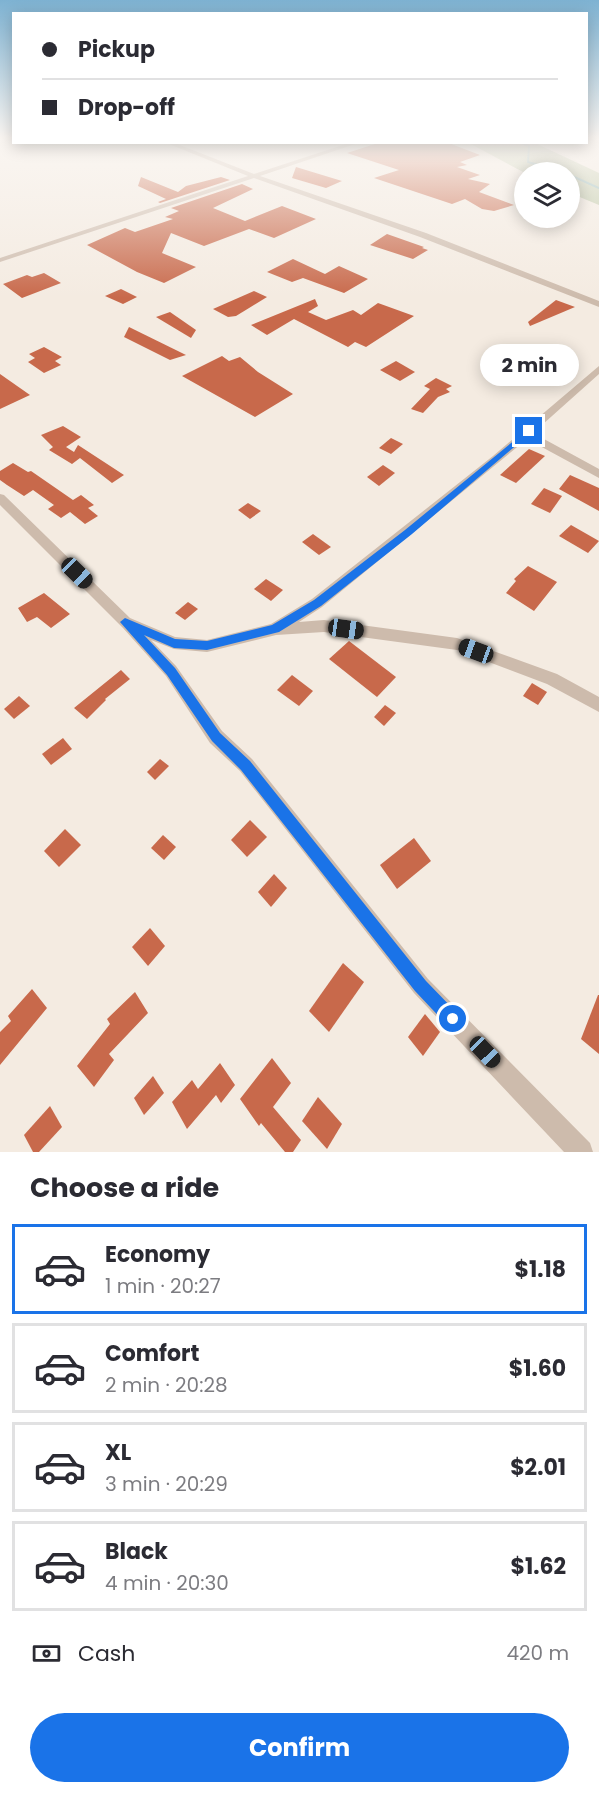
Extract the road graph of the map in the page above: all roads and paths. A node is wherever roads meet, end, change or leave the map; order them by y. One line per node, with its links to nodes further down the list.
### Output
1 (210, 191): 3 (street)
2 (295, 191): 4 (street)
3 (0, 260)
4 (599, 304)
5 (599, 369): 6 (street)
6 (527, 434): 7 (street); 10 (street)
7 (599, 474)
8 (0, 498): 9 (street)
9 (125, 622): 10 (street); 12 (street)
10 (275, 629): 11 (street)
11 (599, 705)
12 (581, 1152)

